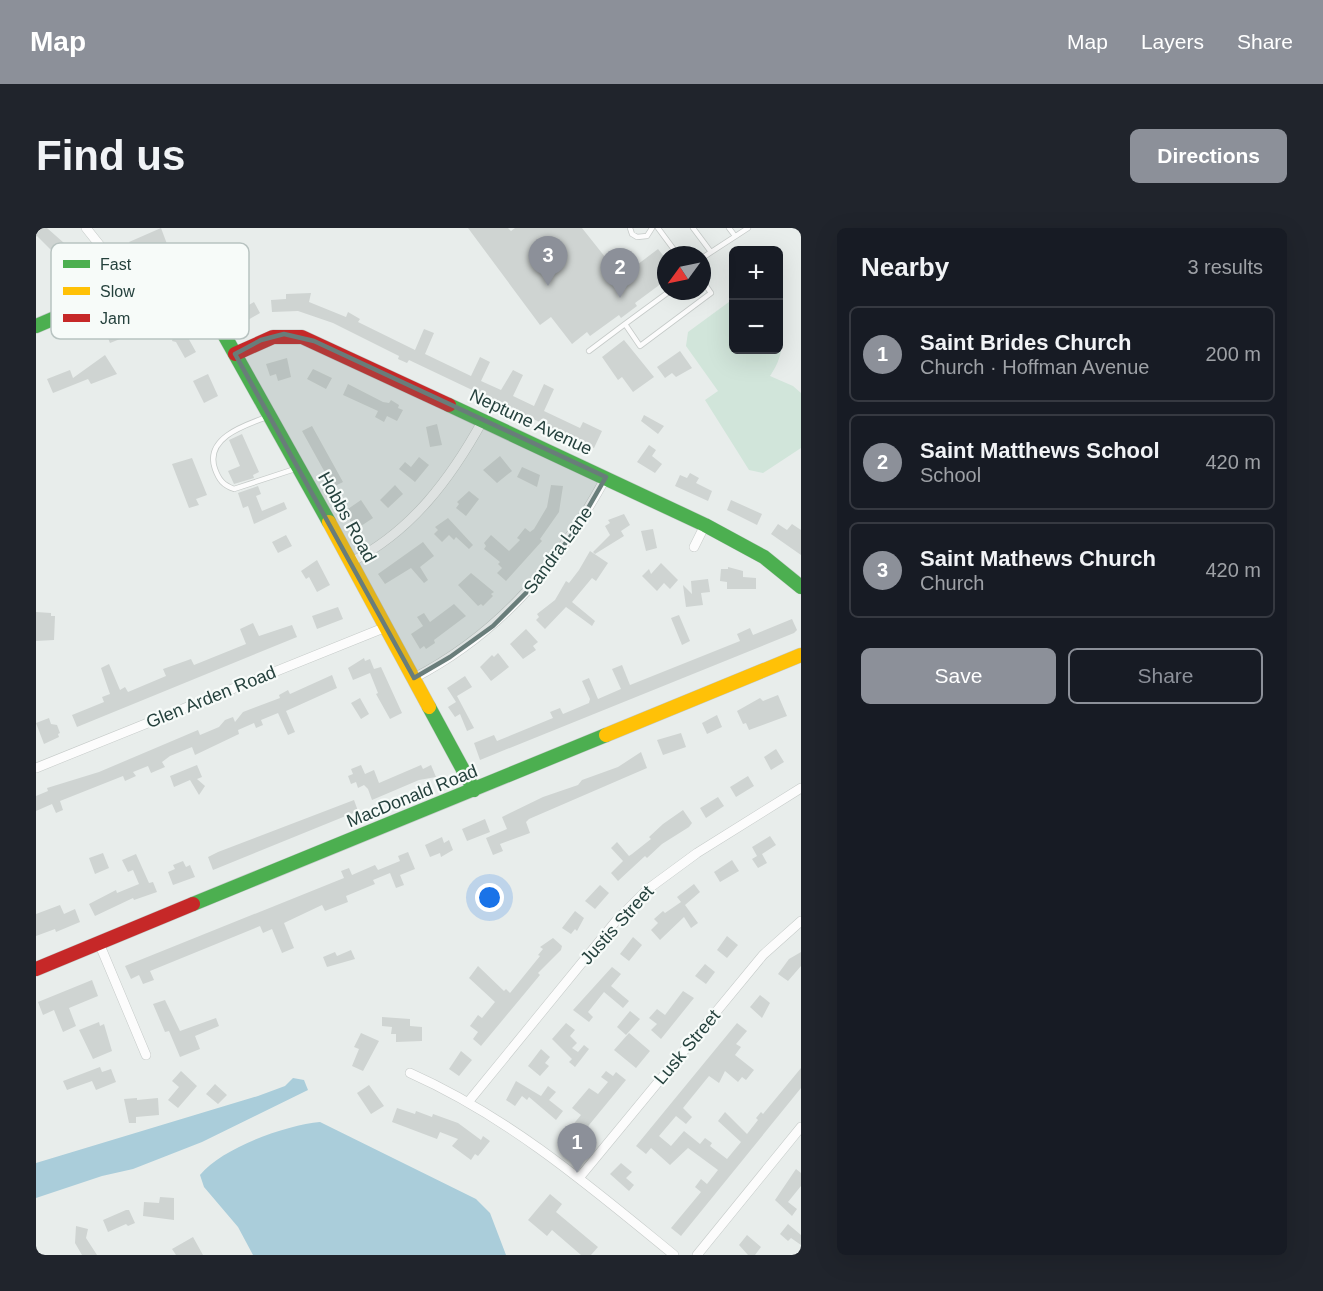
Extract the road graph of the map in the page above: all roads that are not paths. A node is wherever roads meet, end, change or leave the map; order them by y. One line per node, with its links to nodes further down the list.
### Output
1 (86, 228): 9 (street)
2 (630, 228): 3 (lane)
3 (652, 228)
4 (658, 228): 10 (lane)
5 (693, 228): 11 (lane)
6 (729, 228): 8 (lane)
7 (748, 228): 8 (lane)
8 (735, 236): 12 (lane)
9 (98, 243)
10 (671, 246)
11 (706, 246)
12 (711, 252)
13 (658, 300): 16 (lane)
14 (702, 300): 16 (lane)
15 (51, 324): 17 (street)
16 (625, 324): 19 (lane)
17 (36, 326)
18 (227, 339): 20 (street, Hobbs Road)
19 (589, 351)
20 (235, 354): 21 (street, Hobbs Road); 22 (street, Neptune Avenue)
21 (270, 416): 23 (street, Hobbs Road); 23 (lane)
22 (483, 420): 24 (street, Neptune Avenue); 27 (street)
23 (299, 468): 27 (street, Hobbs Road)
24 (606, 477): 25 (street, Neptune Avenue); 31 (street, Sandra Lane)
25 (705, 525): 26 (street); 28 (street, Neptune Avenue)
26 (694, 547)
27 (351, 562): 29 (street, Hobbs Road)
28 (801, 587)
29 (386, 627): 31 (street, Hobbs Road); 32 (street, Glen Arden Road)
30 (801, 655): 34 (street, MacDonald Road)
31 (414, 678): 34 (street, Hobbs Road)
32 (36, 768)
33 (801, 788): 40 (street, Justis Street)
34 (474, 790): 36 (street, MacDonald Road)
35 (801, 921): 42 (street, Lusk Street)
36 (99, 943): 37 (street, MacDonald Road); 38 (street)
37 (36, 969)
38 (146, 1055)
39 (410, 1073): 40 (street)
40 (469, 1101): 42 (street)
41 (801, 1127): 44 (street)
42 (579, 1178): 43 (street)
43 (674, 1255)
44 (697, 1255)

